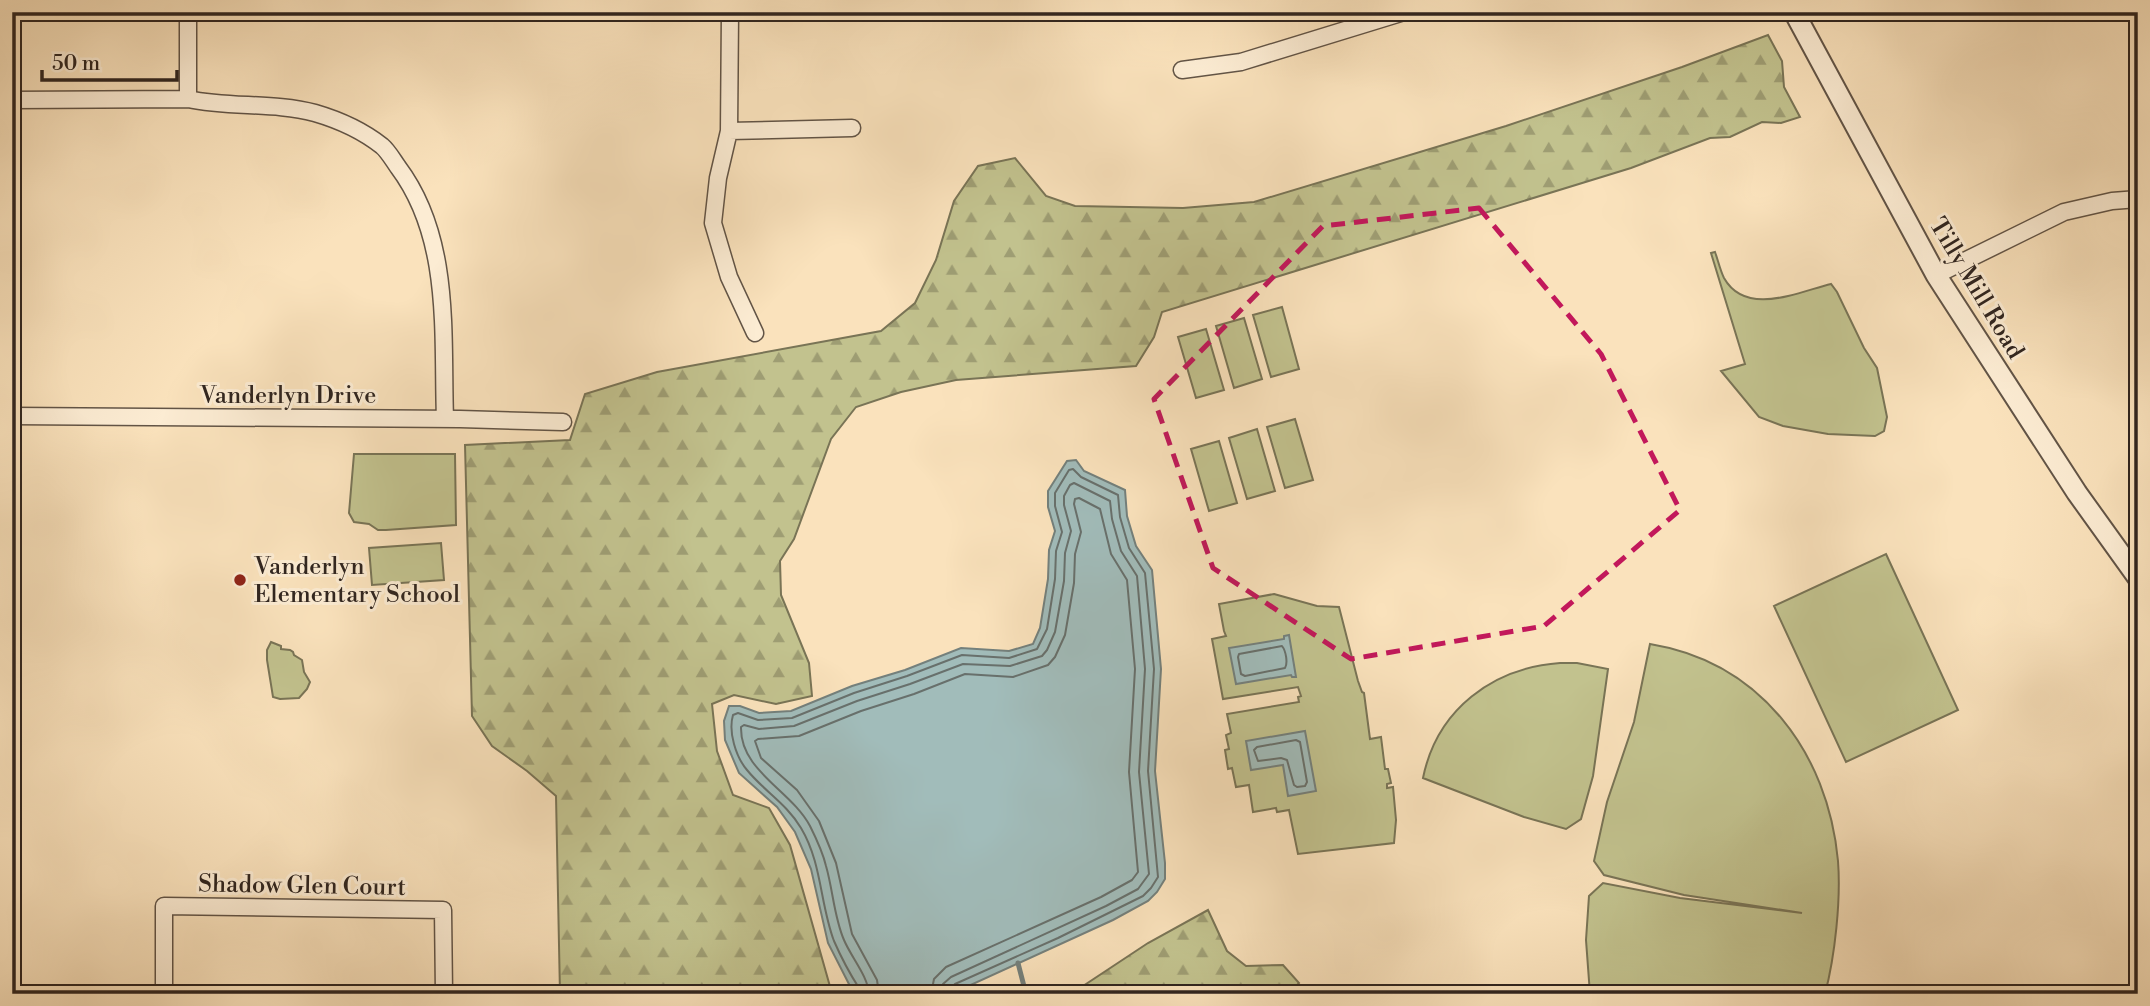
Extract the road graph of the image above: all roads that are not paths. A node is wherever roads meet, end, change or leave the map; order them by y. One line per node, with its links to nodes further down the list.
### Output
1 (188, 12): 6 (street)
2 (730, 12): 9 (street)
3 (1404, 12): 5 (street)
4 (1794, 12): 11 (street, Tilly Mill Road)
5 (1182, 70)
6 (188, 99): 7 (street); 14 (street)
7 (12, 100)
8 (852, 128): 9 (street)
9 (729, 131): 12 (street)
10 (2138, 199): 11 (street)
11 (1936, 275): 16 (street, Tilly Mill Road)
12 (755, 333)
13 (12, 416): 14 (street, Vanderlyn Drive)
14 (445, 419): 15 (street, Vanderlyn Drive)
15 (563, 422)
16 (2138, 578)
17 (164, 994): 18 (street, Shadow Glen Court)
18 (443, 994)

